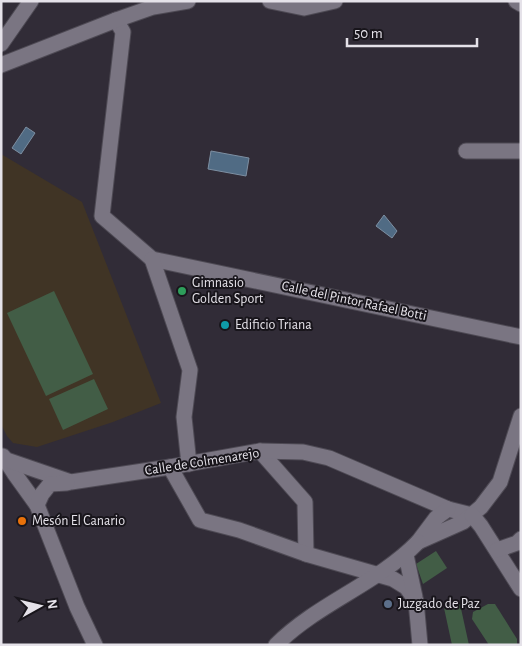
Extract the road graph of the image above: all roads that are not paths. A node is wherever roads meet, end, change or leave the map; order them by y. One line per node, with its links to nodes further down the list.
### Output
1 (31, 1): 8 (street)
2 (188, 1): 7 (street)
3 (270, 1): 4 (street)
4 (335, 1)
5 (516, 1): 6 (street)
6 (521, 4)
7 (116, 20): 9 (street); 12 (street, Calle del Pintor Rafael Botti)
8 (1, 44)
9 (1, 65)
10 (466, 151): 11 (street)
11 (521, 151)
12 (152, 258): 13 (street, Calle del Pintor Rafael Botti); 17 (street)
13 (521, 337)
14 (521, 416): 22 (street)
15 (260, 451): 17 (street, Calle de Colmenarejo); 21 (street, Calle de Colmenarejo); 26 (street)
16 (4, 462): 19 (street, Calle de Colmenarejo); 20 (street)
17 (188, 464): 18 (street, Calle de Colmenarejo)
18 (170, 467): 19 (street, Calle de Colmenarejo); 26 (street)
19 (71, 482): 20 (street, Calle de Colmenarejo)
20 (37, 505): 31 (street)
21 (448, 509): 22 (street, Calle de Colmenarejo); 24 (street)
22 (472, 515): 24 (street); 25 (street)
23 (521, 539): 25 (street)
24 (418, 542): 27 (street)
25 (497, 550): 29 (street)
26 (306, 554): 28 (street)
27 (406, 554): 28 (street); 30 (street)
28 (379, 574): 30 (street); 32 (street)
29 (521, 589)
30 (416, 601): 33 (street)
31 (95, 645)
32 (276, 645)
33 (420, 645)

